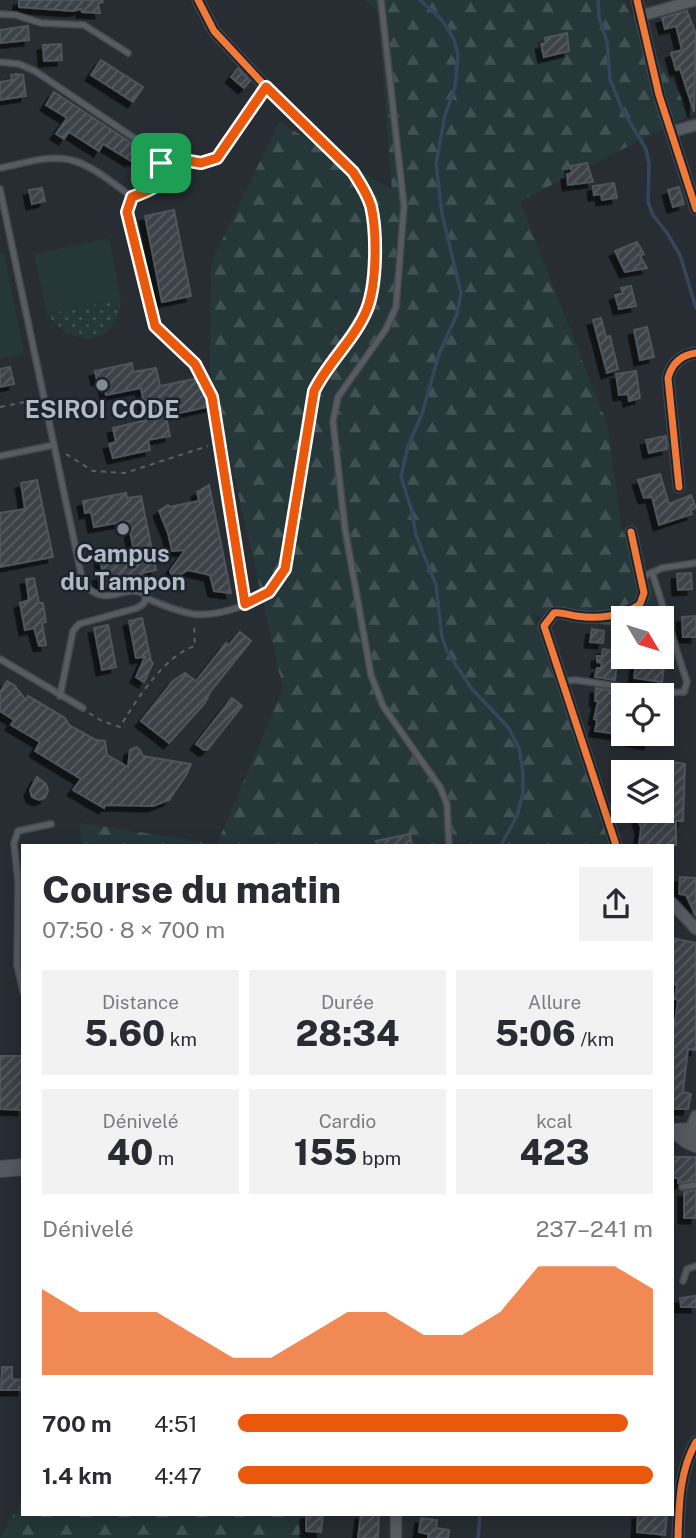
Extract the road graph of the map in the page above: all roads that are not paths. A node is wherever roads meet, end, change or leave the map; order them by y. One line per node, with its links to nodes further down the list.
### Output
1 (198, 0): 9 (street)
2 (381, 0): 35 (lane)
3 (637, 0): 6 (street)
4 (696, 0): 6 (street)
5 (0, 14): 7 (lane)
6 (640, 16): 11 (street)
7 (128, 52)
8 (0, 62): 12 (lane)
9 (266, 87): 12 (lane); 29 (lane)
10 (696, 125): 11 (street)
11 (671, 132): 14 (street)
12 (161, 163): 16 (lane)
13 (0, 168): 16 (lane)
14 (690, 173): 17 (street)
15 (0, 189): 21 (lane)
16 (132, 197): 18 (lane)
17 (696, 209)
18 (155, 326)
19 (696, 353): 23 (street)
20 (218, 443): 29 (lane)
21 (54, 446): 22 (lane); 28 (lane)
22 (0, 456)
23 (679, 487)
24 (631, 532): 27 (street)
25 (696, 563): 26 (lane)
26 (652, 572): 27 (lane); 31 (lane)
27 (640, 578): 31 (street)
28 (146, 598): 29 (lane); 32 (lane)
29 (245, 604)
30 (0, 659): 32 (lane)
31 (561, 681): 36 (street)
32 (60, 696): 33 (lane)
33 (83, 708)
34 (51, 824): 39 (lane)
35 (449, 844)
36 (616, 844)
37 (674, 905): 38 (street)
38 (696, 929)
39 (21, 983)
40 (21, 1167): 41 (main road)
41 (0, 1169)
42 (696, 1185): 43 (lane)
43 (682, 1187)
44 (696, 1266): 45 (lane)
45 (683, 1281)
46 (696, 1442): 49 (street)
47 (396, 1516): 48 (street)
48 (396, 1538)
49 (678, 1538)

